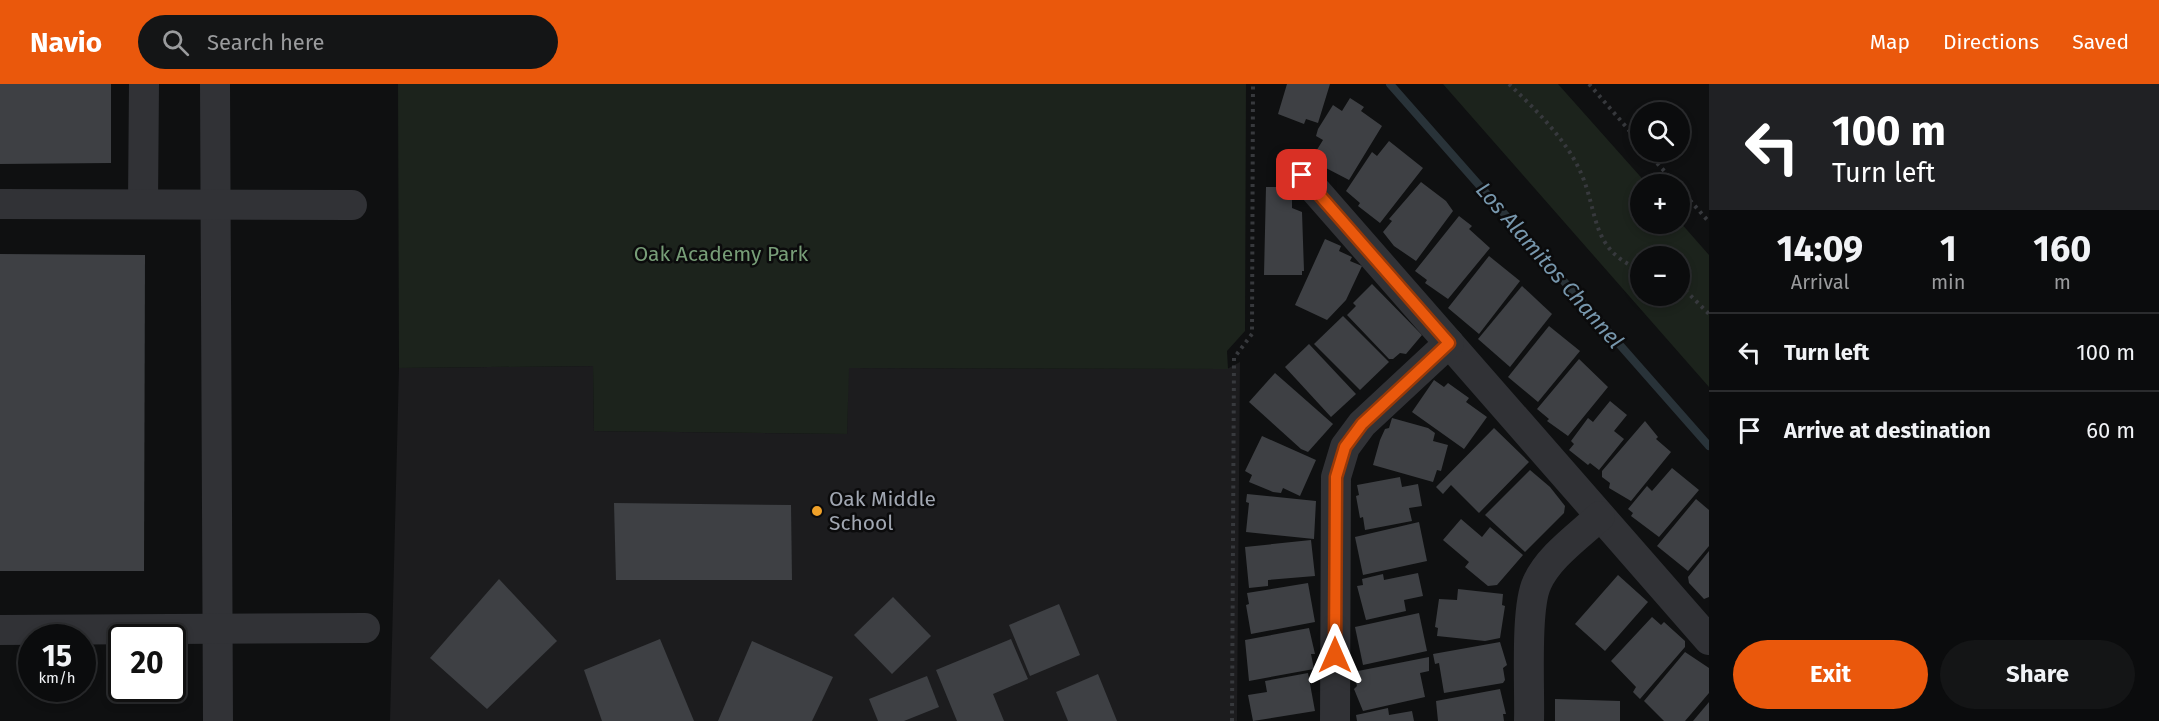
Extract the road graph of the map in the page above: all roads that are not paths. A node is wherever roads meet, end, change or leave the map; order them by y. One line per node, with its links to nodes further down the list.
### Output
1 (144, 84): 4 (lane)
2 (215, 84): 6 (lane)
3 (1302, 175): 8 (lane)
4 (143, 203): 5 (lane); 6 (lane)
5 (0, 204)
6 (215, 204): 7 (lane); 10 (lane)
7 (352, 205)
8 (1449, 343): 9 (lane); 15 (lane)
9 (1600, 516): 13 (lane); 16 (lane)
10 (216, 628): 11 (lane); 12 (lane); 14 (lane)
11 (365, 628)
12 (0, 630)
13 (1709, 640)
14 (218, 721)
15 (1335, 721)
16 (1529, 721)

